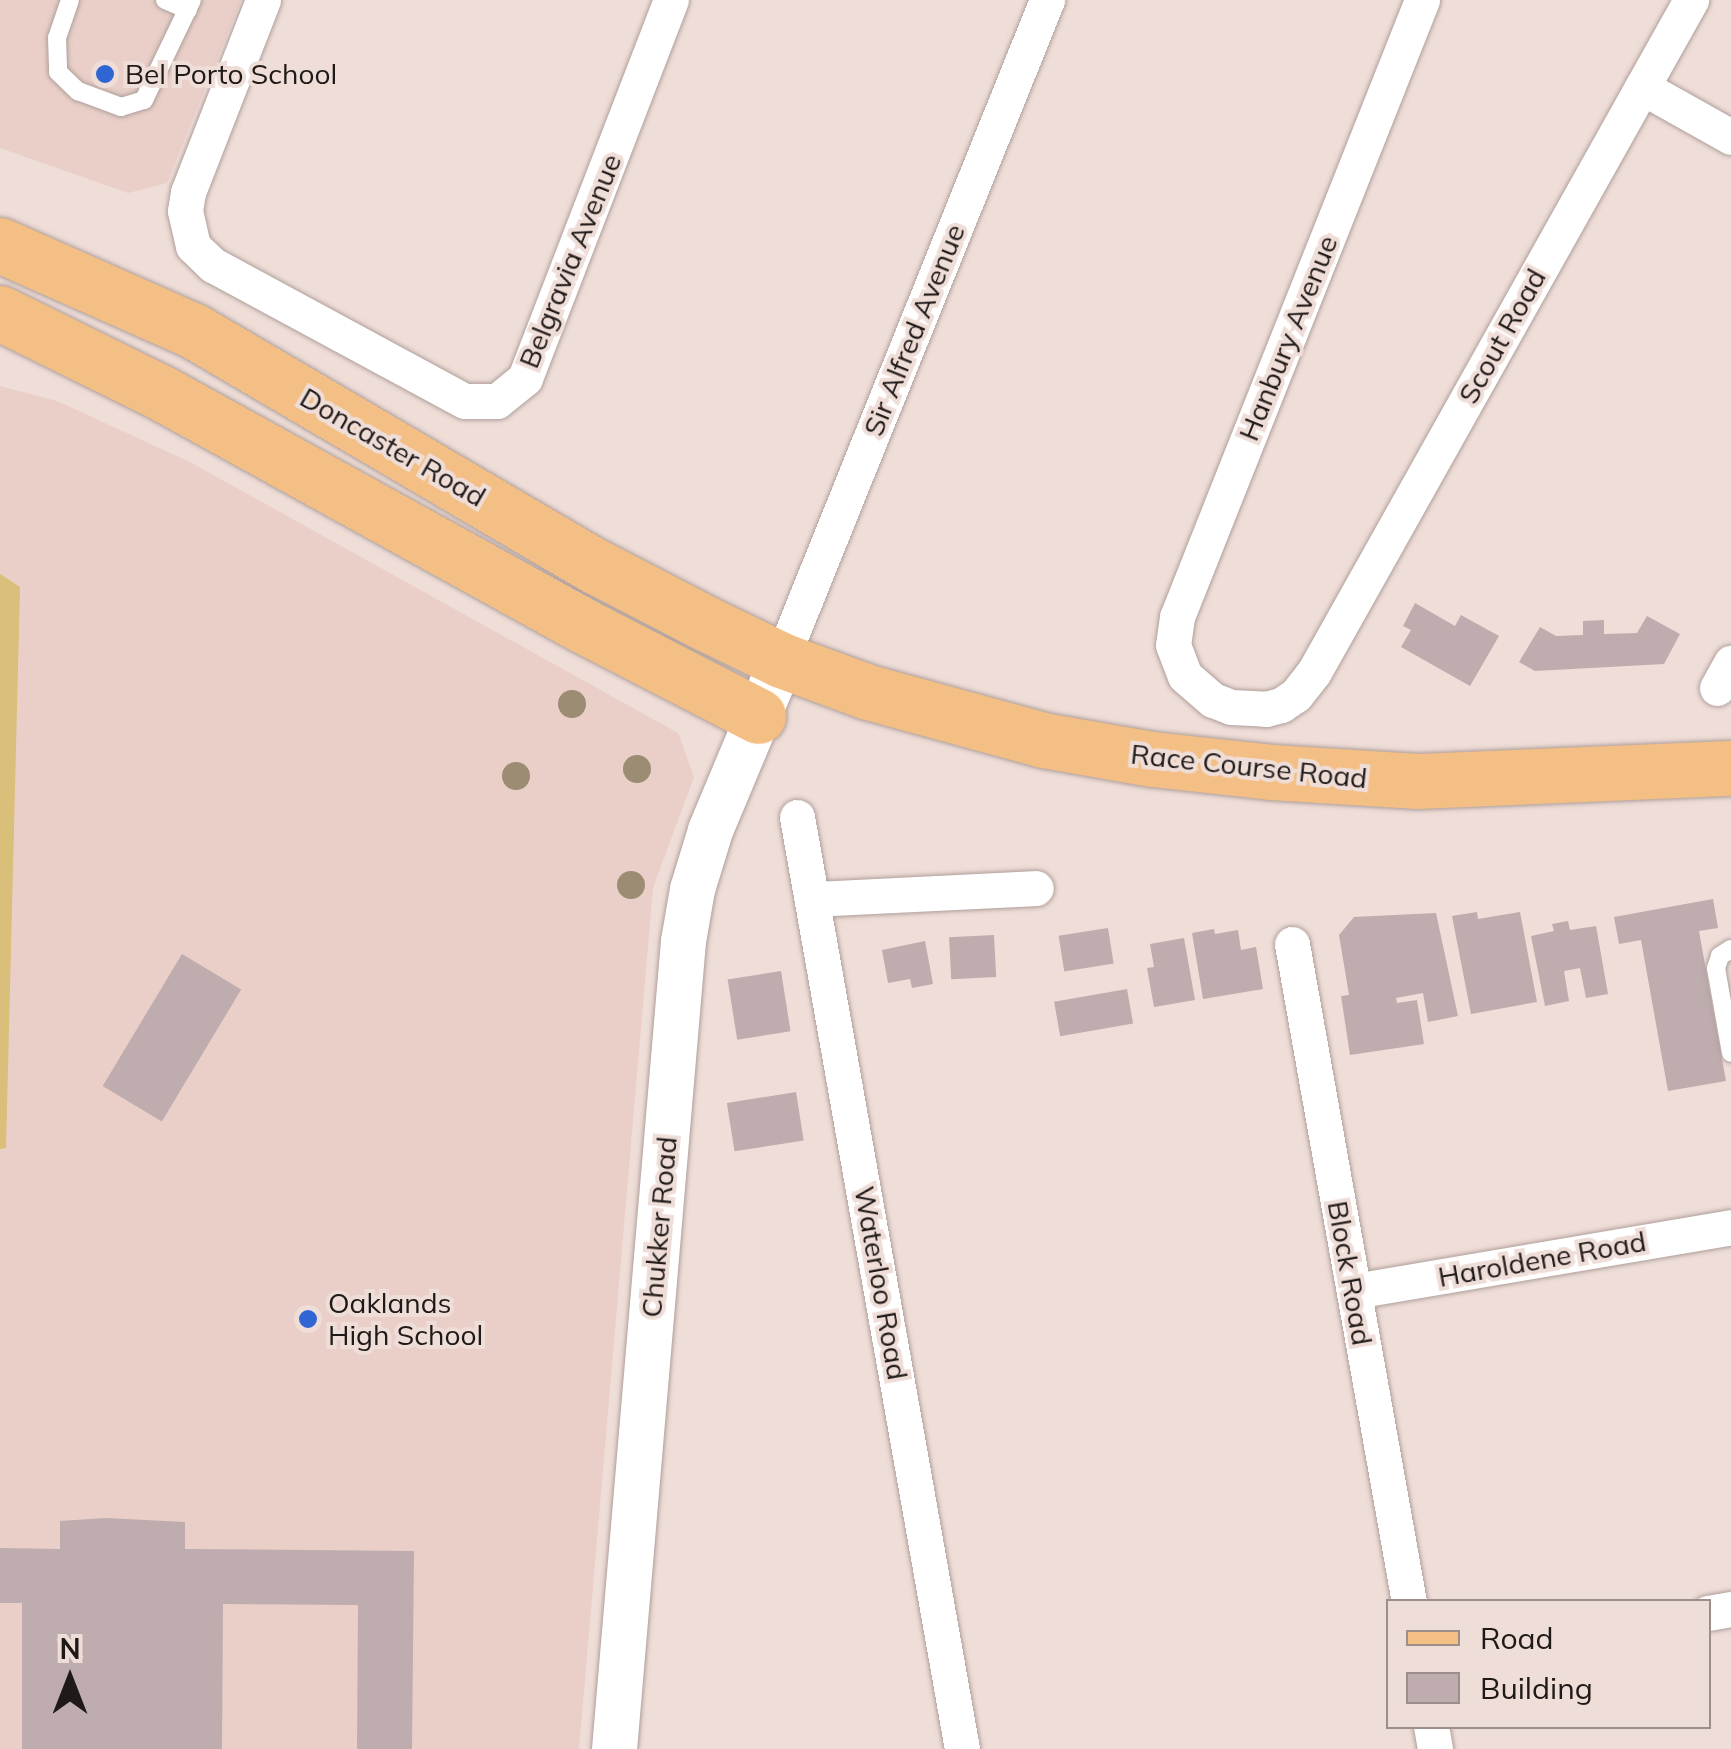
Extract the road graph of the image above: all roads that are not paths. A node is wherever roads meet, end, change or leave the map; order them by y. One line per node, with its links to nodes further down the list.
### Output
1 (70, 0): 8 (lane)
2 (165, 0): 8 (lane)
3 (263, 0): 4 (street, Belgravia Avenue)
4 (671, 0)
5 (1048, 0): 13 (street, Sir Alfred Avenue)
6 (1422, 0): 14 (street, Hanbury Avenue)
7 (1690, 0): 9 (street, Scout Road)
8 (190, 5)
9 (1642, 88): 10 (street); 14 (street, Scout Road)
10 (1731, 138)
11 (0, 245): 13 (main road, Doncaster Road)
12 (0, 313): 15 (main road)
13 (781, 660): 15 (street, Chukker Road); 16 (main road, Race Course Road)
14 (1186, 676)
15 (758, 716): 26 (street, Chukker Road)
16 (1731, 768)
17 (797, 817): 19 (street, Waterloo Road)
18 (1036, 888): 19 (street)
19 (813, 899): 27 (street, Waterloo Road)
20 (1292, 944): 24 (street, Block Road)
21 (1731, 949): 22 (lane)
22 (1731, 1053)
23 (1731, 1226): 24 (street, Haroldene Road)
24 (1354, 1291): 25 (street, Block Road)
25 (1408, 1599)
26 (614, 1749)
27 (962, 1749)

